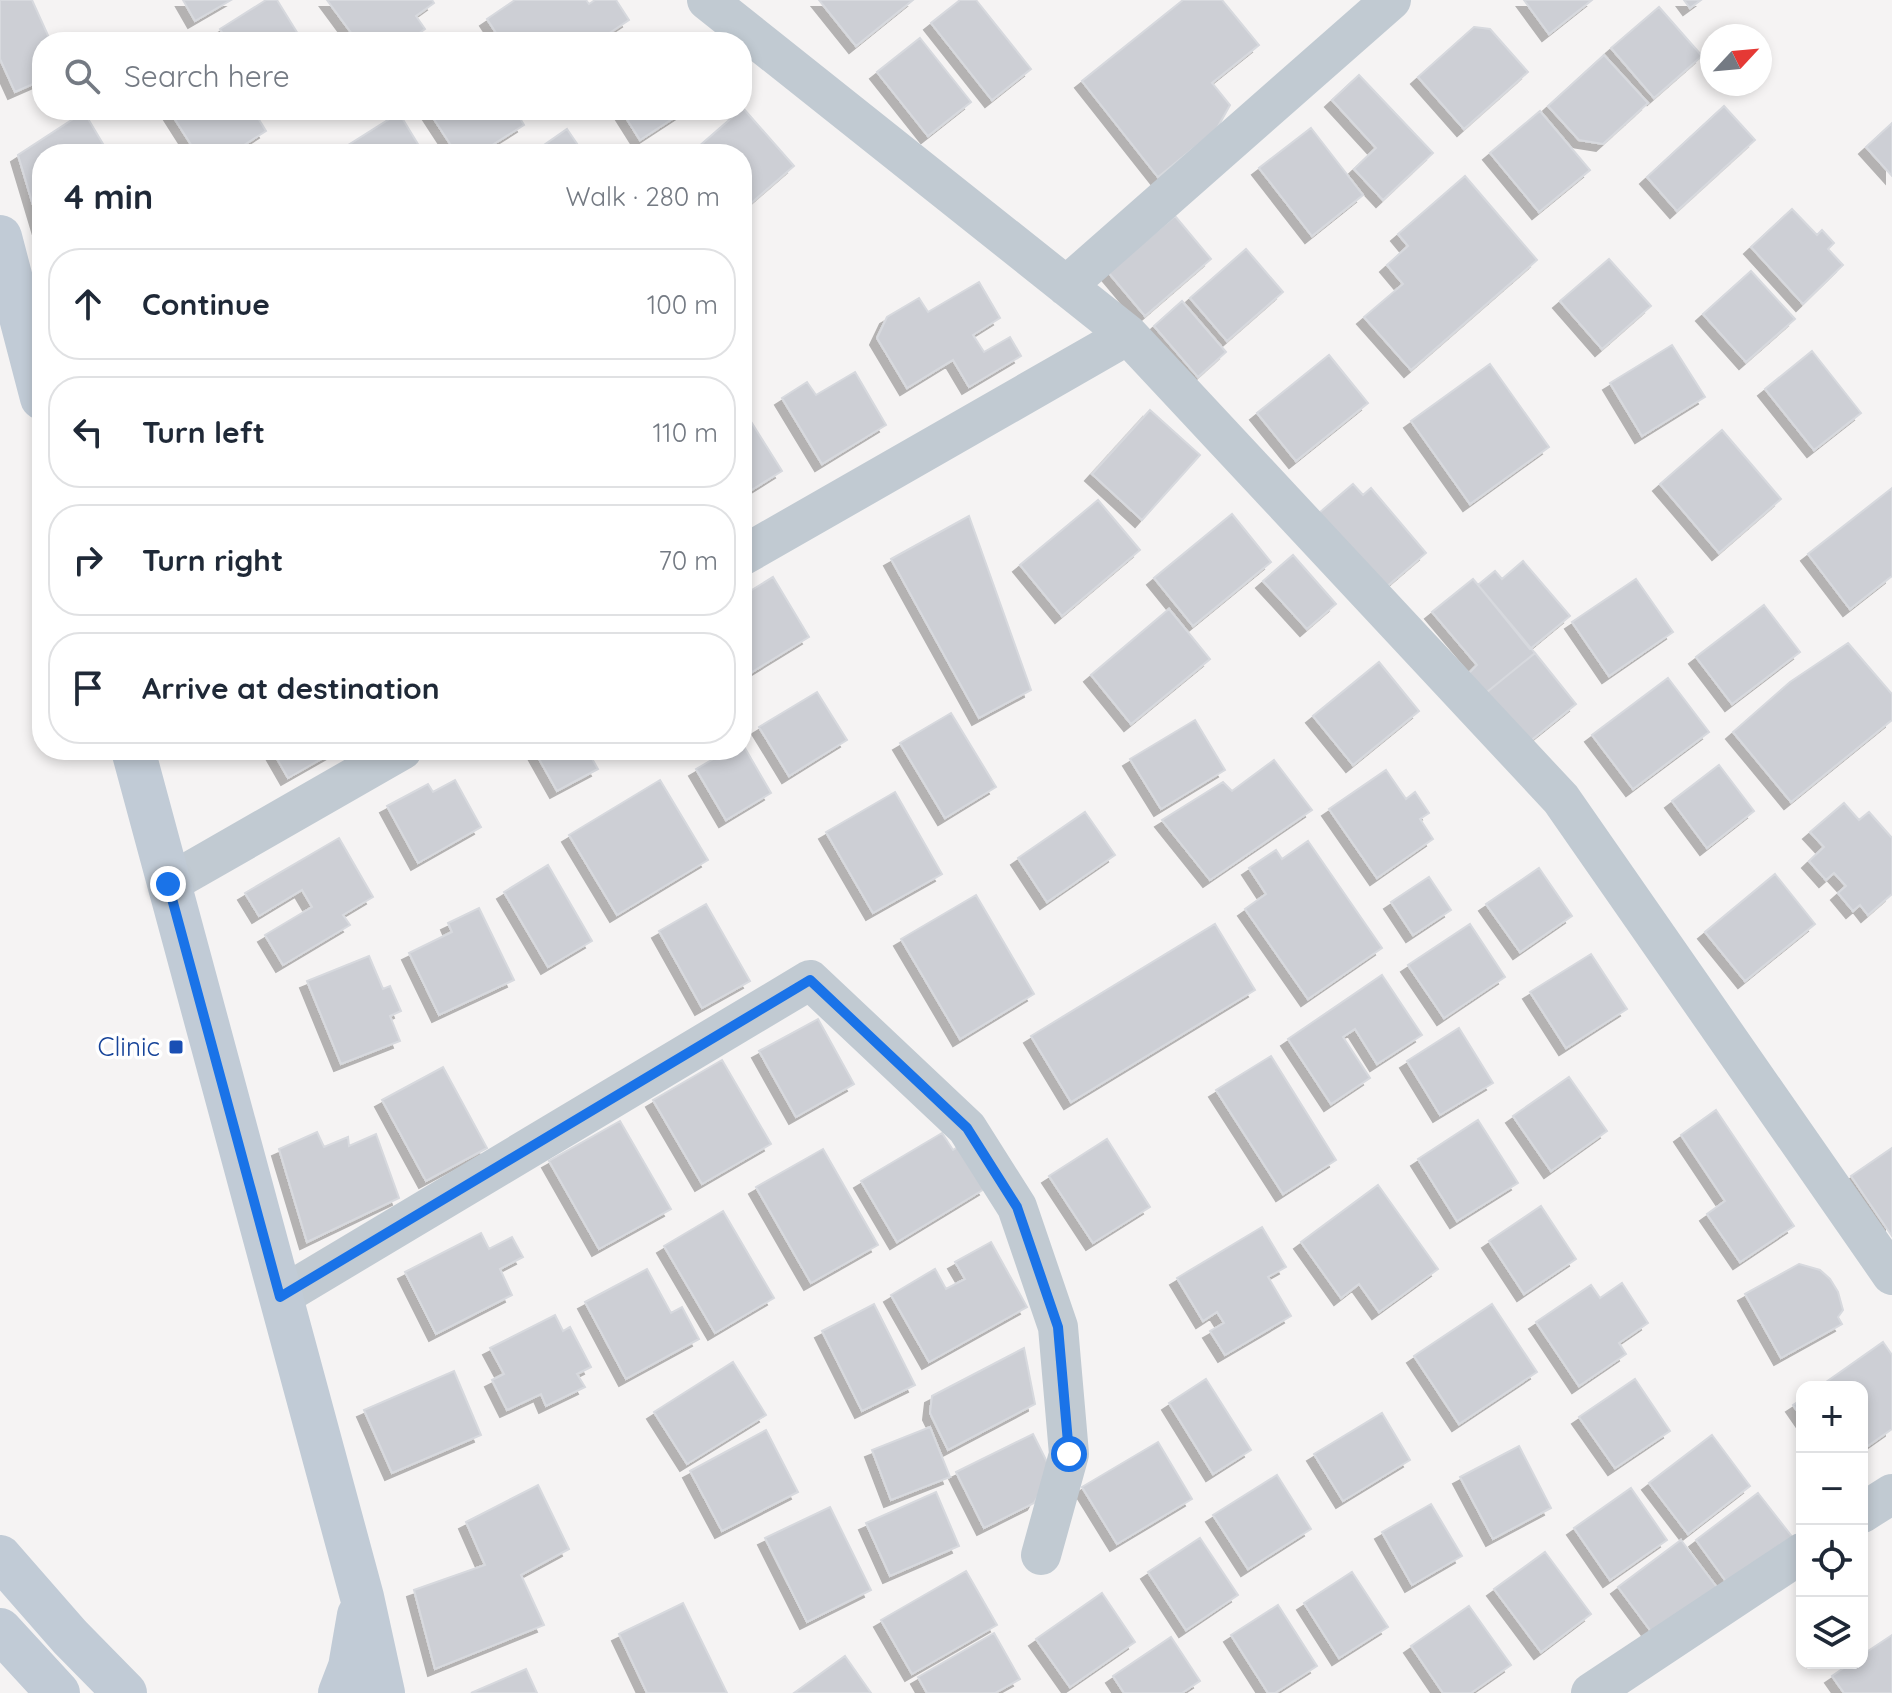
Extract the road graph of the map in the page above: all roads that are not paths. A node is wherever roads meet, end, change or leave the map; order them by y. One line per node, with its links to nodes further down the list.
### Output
1 (707, 0): 3 (street)
2 (1391, 0): 6 (street)
3 (747, 32)
4 (752, 36): 6 (street)
5 (0, 237): 8 (street)
6 (1066, 286): 7 (street)
7 (1128, 335): 9 (street); 13 (street)
8 (32, 360)
9 (752, 550)
10 (136, 760): 12 (street)
11 (385, 760): 12 (street)
12 (168, 884): 14 (street)
13 (1892, 1275)
14 (280, 1297): 17 (street); 20 (street)
15 (1892, 1494): 16 (street)
16 (1868, 1509)
17 (1041, 1555)
18 (0, 1557): 23 (street)
19 (1796, 1557): 26 (street)
20 (362, 1597): 24 (street); 25 (street)
21 (0, 1630): 22 (street)
22 (58, 1693)
23 (125, 1693)
24 (340, 1693)
25 (383, 1693)
26 (1591, 1693)

